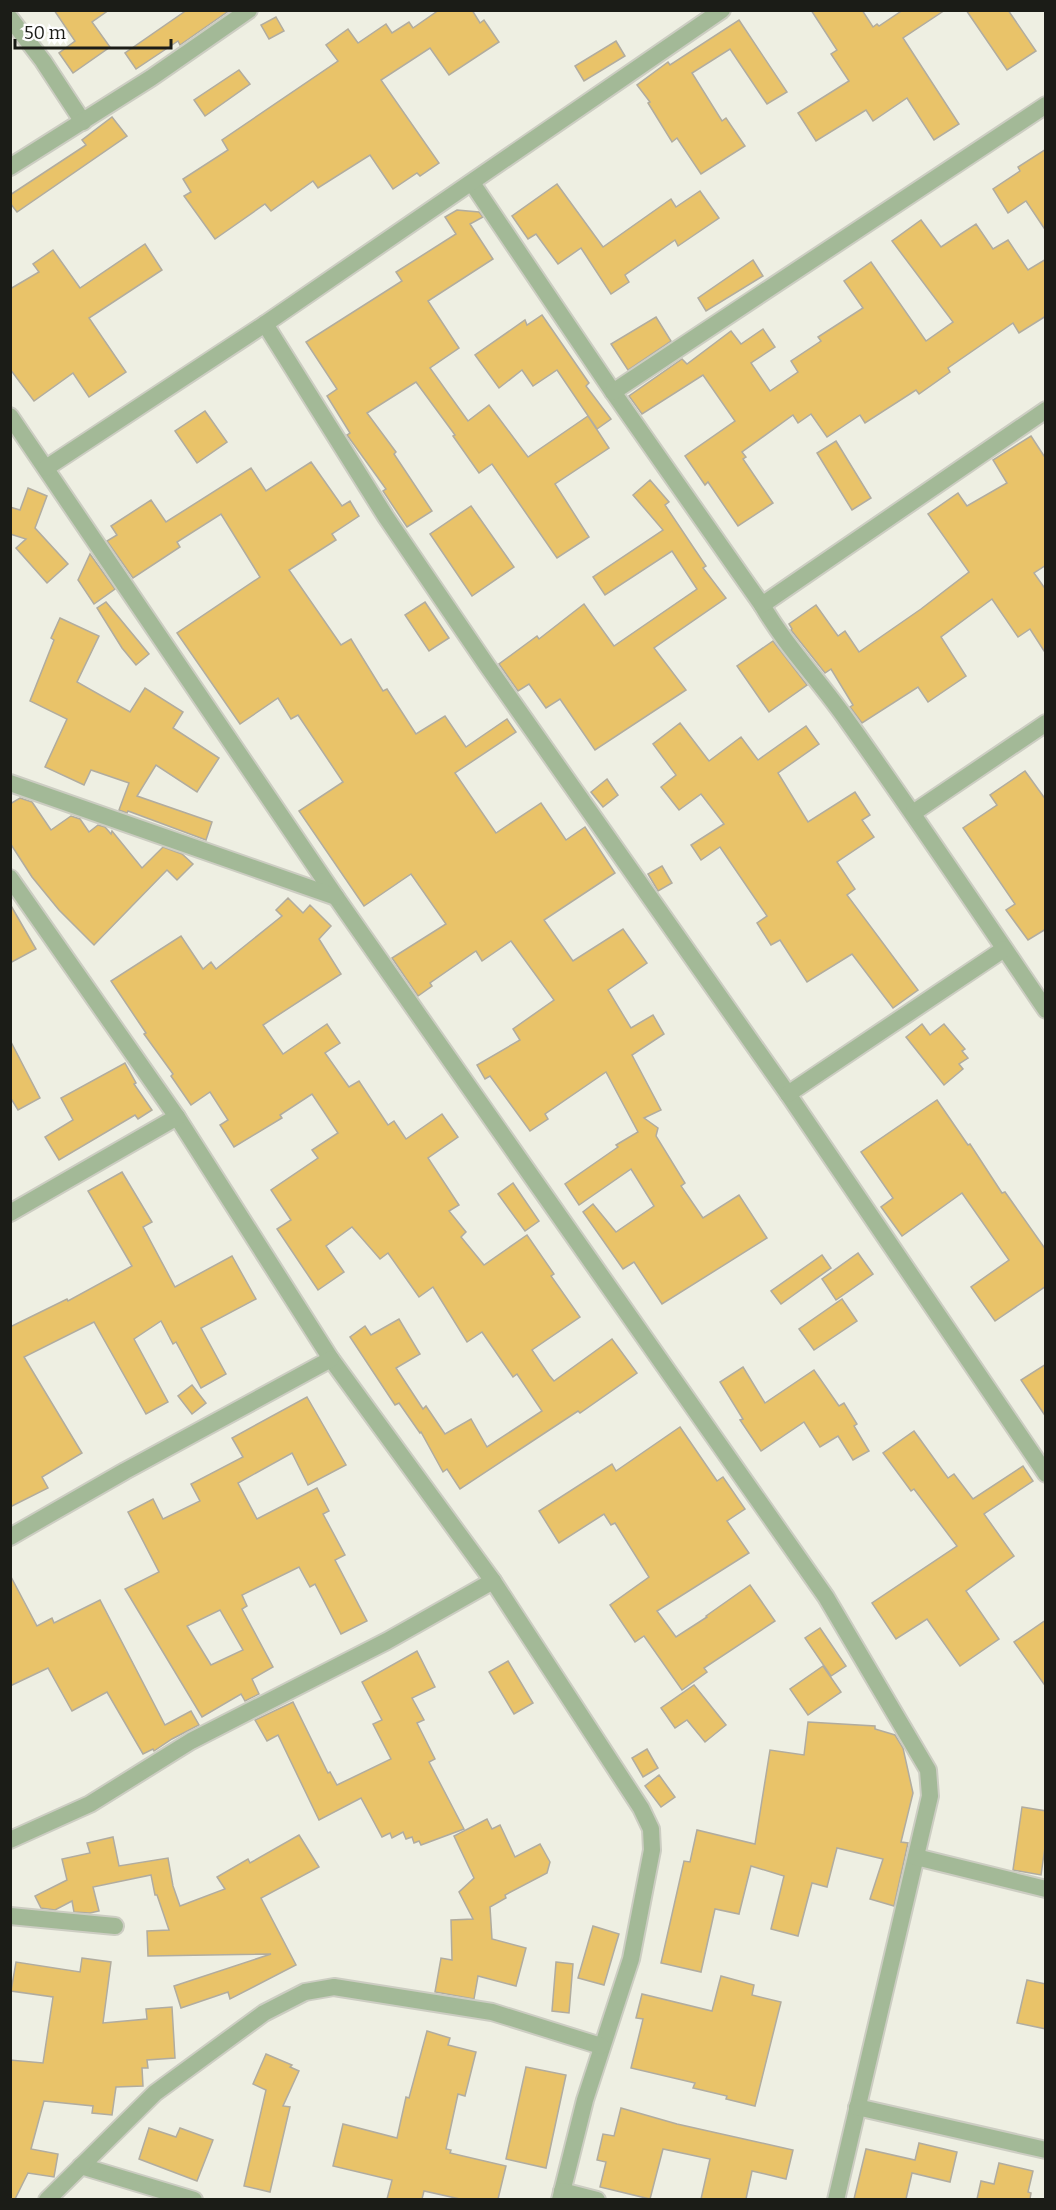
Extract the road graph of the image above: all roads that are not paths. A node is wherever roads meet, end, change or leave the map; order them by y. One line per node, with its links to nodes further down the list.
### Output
1 (249, 10): 5 (street)
2 (722, 10): 7 (street)
3 (10, 18): 5 (street)
4 (1046, 105): 9 (street)
5 (83, 122): 6 (street)
6 (10, 167)
7 (472, 183): 8 (street); 9 (street)
8 (265, 324): 12 (street); 22 (street)
9 (613, 392): 13 (street)
10 (1046, 410): 13 (street)
11 (10, 416): 12 (street)
12 (46, 468): 19 (street)
13 (762, 605): 16 (street)
14 (1046, 723): 16 (street)
15 (10, 783): 19 (street)
16 (913, 813): 20 (street)
17 (10, 878): 18 (street)
18 (15, 896): 23 (street)
19 (336, 897): 30 (street)
20 (1004, 949): 21 (street); 22 (street)
21 (1046, 1010)
22 (788, 1094): 26 (street)
23 (177, 1117): 24 (street); 25 (street)
24 (10, 1213)
25 (331, 1359): 27 (street); 28 (street)
26 (1046, 1474)
27 (10, 1538)
28 (493, 1581): 29 (street); 34 (street)
29 (10, 1840)
30 (916, 1857): 31 (street); 35 (street)
31 (1046, 1889)
32 (10, 1916): 33 (street)
33 (115, 1926)
34 (601, 2046): 37 (street); 38 (street)
35 (857, 2107): 36 (street); 42 (street)
36 (1046, 2150)
37 (81, 2166): 39 (street); 40 (street)
38 (561, 2195): 41 (street)
39 (47, 2199)
40 (194, 2199)
41 (597, 2199)
42 (836, 2199)

